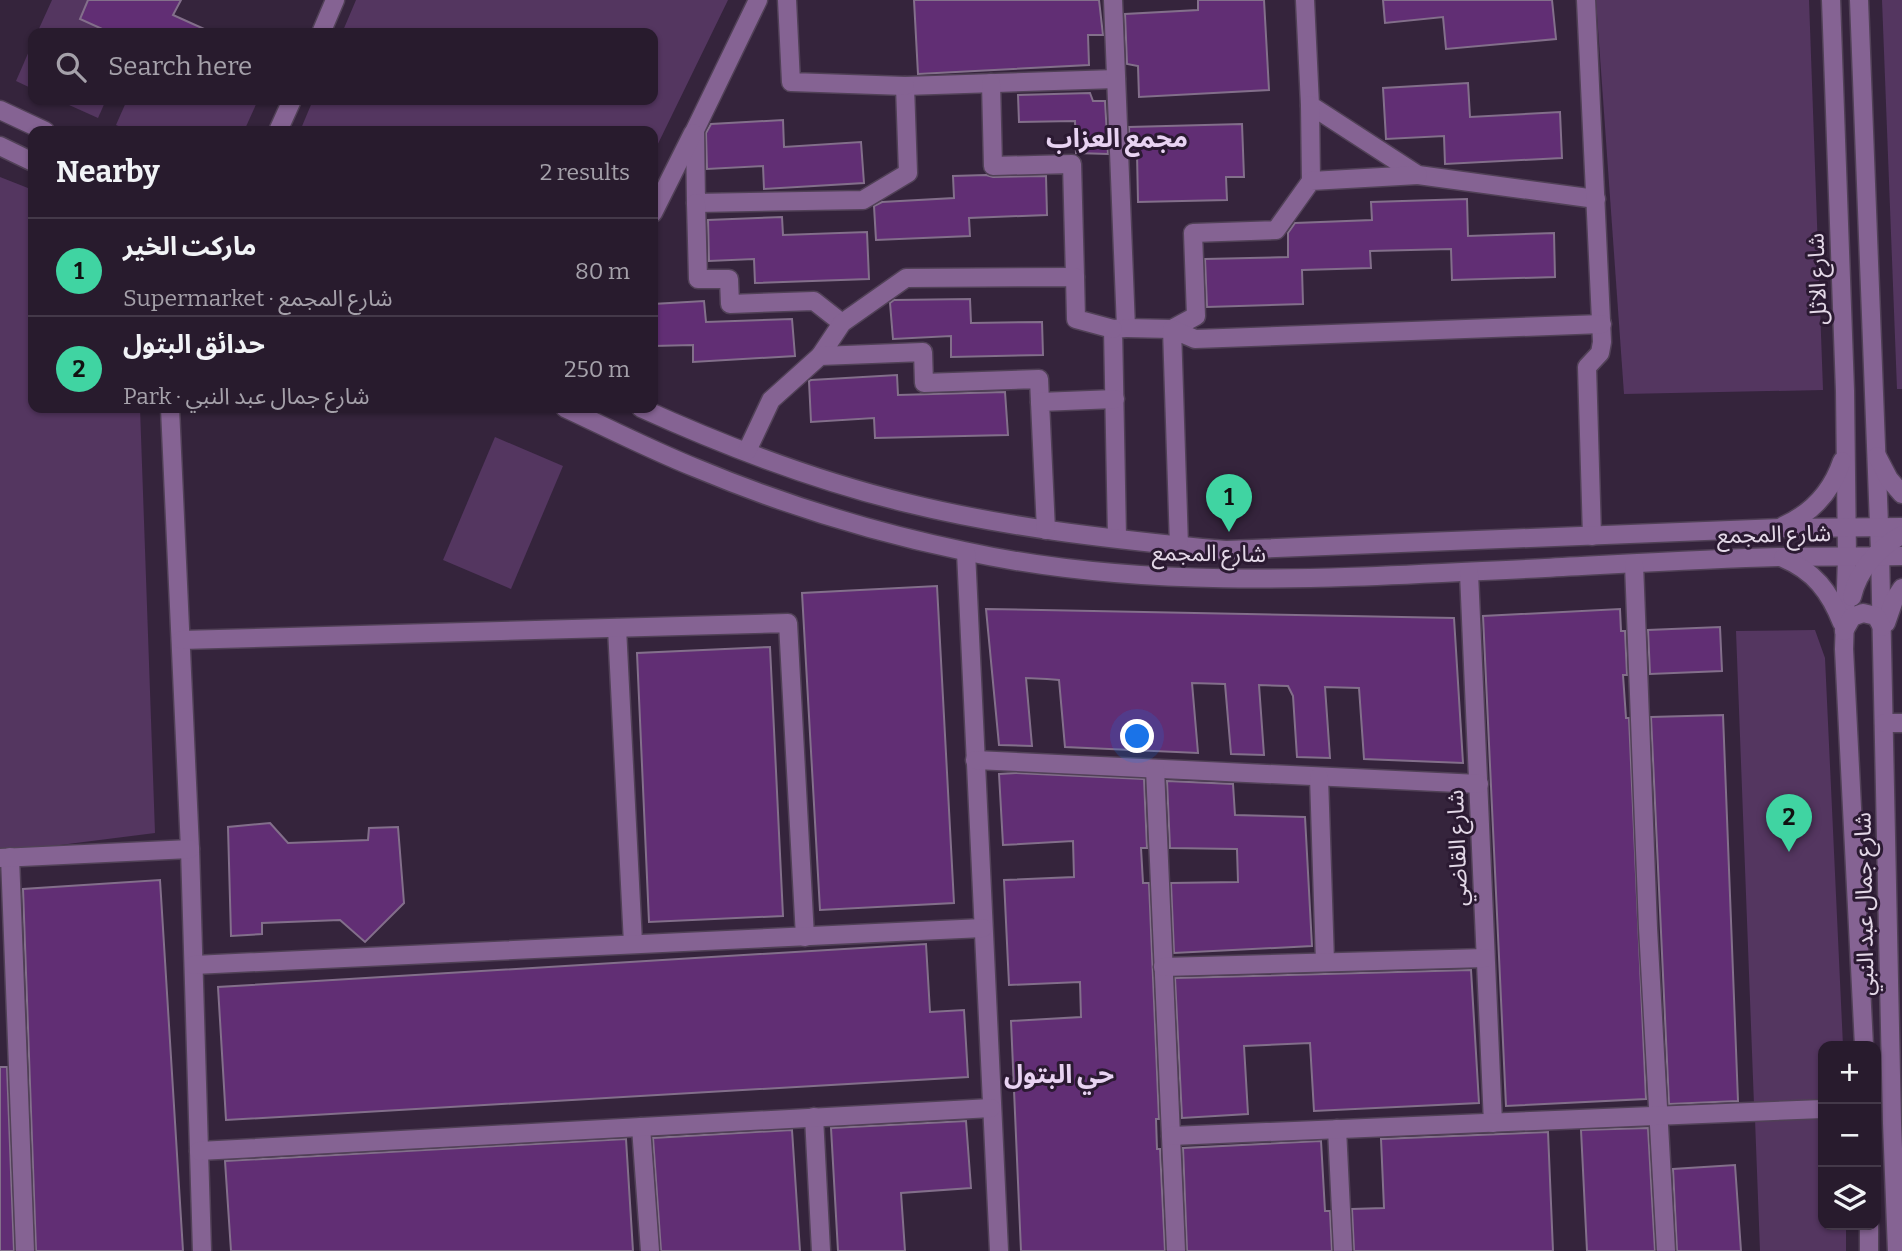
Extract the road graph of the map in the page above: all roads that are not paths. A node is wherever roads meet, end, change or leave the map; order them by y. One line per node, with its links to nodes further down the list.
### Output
1 (335, 0): 9 (street)
2 (758, 0): 18 (street)
3 (787, 0): 12 (street)
4 (1113, 0): 10 (street)
5 (1305, 0): 13 (street)
6 (1586, 0): 25 (street)
7 (1831, 0): 20 (street, شارع الاثل)
8 (1859, 0): 19 (street)
9 (323, 28)
10 (1116, 79): 11 (street); 31 (street)
11 (991, 83): 12 (street); 28 (street)
12 (905, 86): 27 (street)
13 (1310, 104): 23 (street); 24 (street)
14 (290, 105): 17 (street)
15 (0, 110): 16 (street)
16 (34, 126)
17 (280, 126)
18 (695, 130): 26 (street); 27 (street)
19 (1864, 137): 20 (street); 39 (street)
20 (1836, 138): 40 (street, شارع الاثل)
21 (0, 146): 22 (street)
22 (28, 160)
23 (1418, 175): 24 (street); 25 (street)
24 (1311, 181): 32 (street)
25 (1596, 199): 30 (street)
26 (658, 203)
27 (696, 204): 29 (street)
28 (1075, 277): 29 (street); 31 (street)
29 (842, 323): 33 (street)
30 (1602, 324): 32 (street); 46 (street)
31 (1120, 328): 32 (street); 34 (street)
32 (1172, 329): 50 (street)
33 (820, 355): 35 (street); 41 (street)
34 (1115, 399): 35 (street); 47 (street)
35 (1040, 402): 45 (street)
36 (170, 413): 65 (street)
37 (576, 413): 53 (street, شارع المجمع)
38 (653, 413): 41 (street, شارع المجمع)
39 (1875, 449): 40 (street); 42 (street); 49 (street)
40 (1845, 451): 43 (street); 49 (street, شارع الاثل)
41 (747, 452): 45 (street, شارع المجمع)
42 (1902, 494)
43 (1789, 527): 46 (street, شارع المجمع); 49 (street, شارع المجمع); 55 (street)
44 (1902, 527): 49 (street)
45 (1046, 530): 47 (street, شارع المجمع)
46 (1592, 536): 48 (street, شارع المجمع)
47 (1117, 538): 50 (street, شارع المجمع)
48 (1529, 539): 52 (street, شارع المجمع); 57 (street)
49 (1868, 543): 54 (street); 55 (street, شارع المجمع); 62 (street, شارع جمال عبد النبي); 64 (street, شارع جمال عبد النبي)
50 (1179, 546): 51 (street, شارع المجمع)
51 (1202, 548): 52 (street, شارع المجمع); 59 (street)
52 (1253, 548): 60 (street)
53 (966, 552): 59 (street, شارع المجمع); 69 (street)
54 (1902, 556)
55 (1789, 557): 56 (street, شارع المجمع); 64 (street)
56 (1634, 564): 57 (street, شارع المجمع); 88 (street)
57 (1499, 570): 58 (street, شارع المجمع)
58 (1469, 573): 60 (street, شارع المجمع); 72 (street, شارع القاضي)
59 (1199, 579): 60 (street, شارع المجمع)
60 (1254, 580)
61 (1902, 588): 66 (street)
62 (1882, 627): 64 (street); 66 (street, شارع جمال عبد النبي)
63 (617, 628): 65 (street); 77 (street); 78 (street)
64 (1844, 631): 84 (street, شارع جمال عبد النبي)
65 (181, 640): 73 (street)
66 (1882, 647): 67 (street, شارع جمال عبد النبي)
67 (1884, 723): 68 (street); 75 (street, شارع جمال عبد النبي)
68 (1902, 723)
69 (975, 760): 70 (street); 76 (street)
70 (1155, 769): 71 (street); 82 (street)
71 (1319, 777): 72 (street); 80 (street)
72 (1479, 784): 79 (street, شارع القاضي)
73 (190, 849): 74 (street); 81 (street)
74 (5, 857): 85 (street)
75 (1895, 864): 83 (street, شارع جمال عبد النبي)
76 (983, 928): 77 (street); 86 (street)
77 (805, 937): 78 (street)
78 (633, 943): 81 (street)
79 (1485, 958): 80 (street); 91 (street, شارع القاضي)
80 (1325, 962): 82 (street)
81 (194, 965): 95 (street)
82 (1163, 967): 94 (street)
83 (1897, 1017): 90 (street, شارع جمال عبد النبي)
84 (1864, 1041)
85 (9, 1048): 97 (street)
86 (991, 1108): 89 (street); 101 (street)
87 (1818, 1110): 88 (street)
88 (1658, 1116): 91 (street); 104 (street)
89 (814, 1117): 92 (street); 100 (street)
90 (1897, 1122): 106 (street, شارع جمال عبد النبي)
91 (1493, 1123): 93 (street)
92 (641, 1127): 95 (street); 99 (street)
93 (1337, 1129): 94 (street); 103 (street)
94 (1171, 1136): 102 (street)
95 (199, 1151): 98 (street)
96 (1869, 1230): 105 (street)
97 (25, 1251)
98 (202, 1251)
99 (650, 1251)
100 (821, 1251)
101 (999, 1251)
102 (1176, 1251)
103 (1343, 1251)
104 (1667, 1251)
105 (1870, 1251)
106 (1897, 1251)

